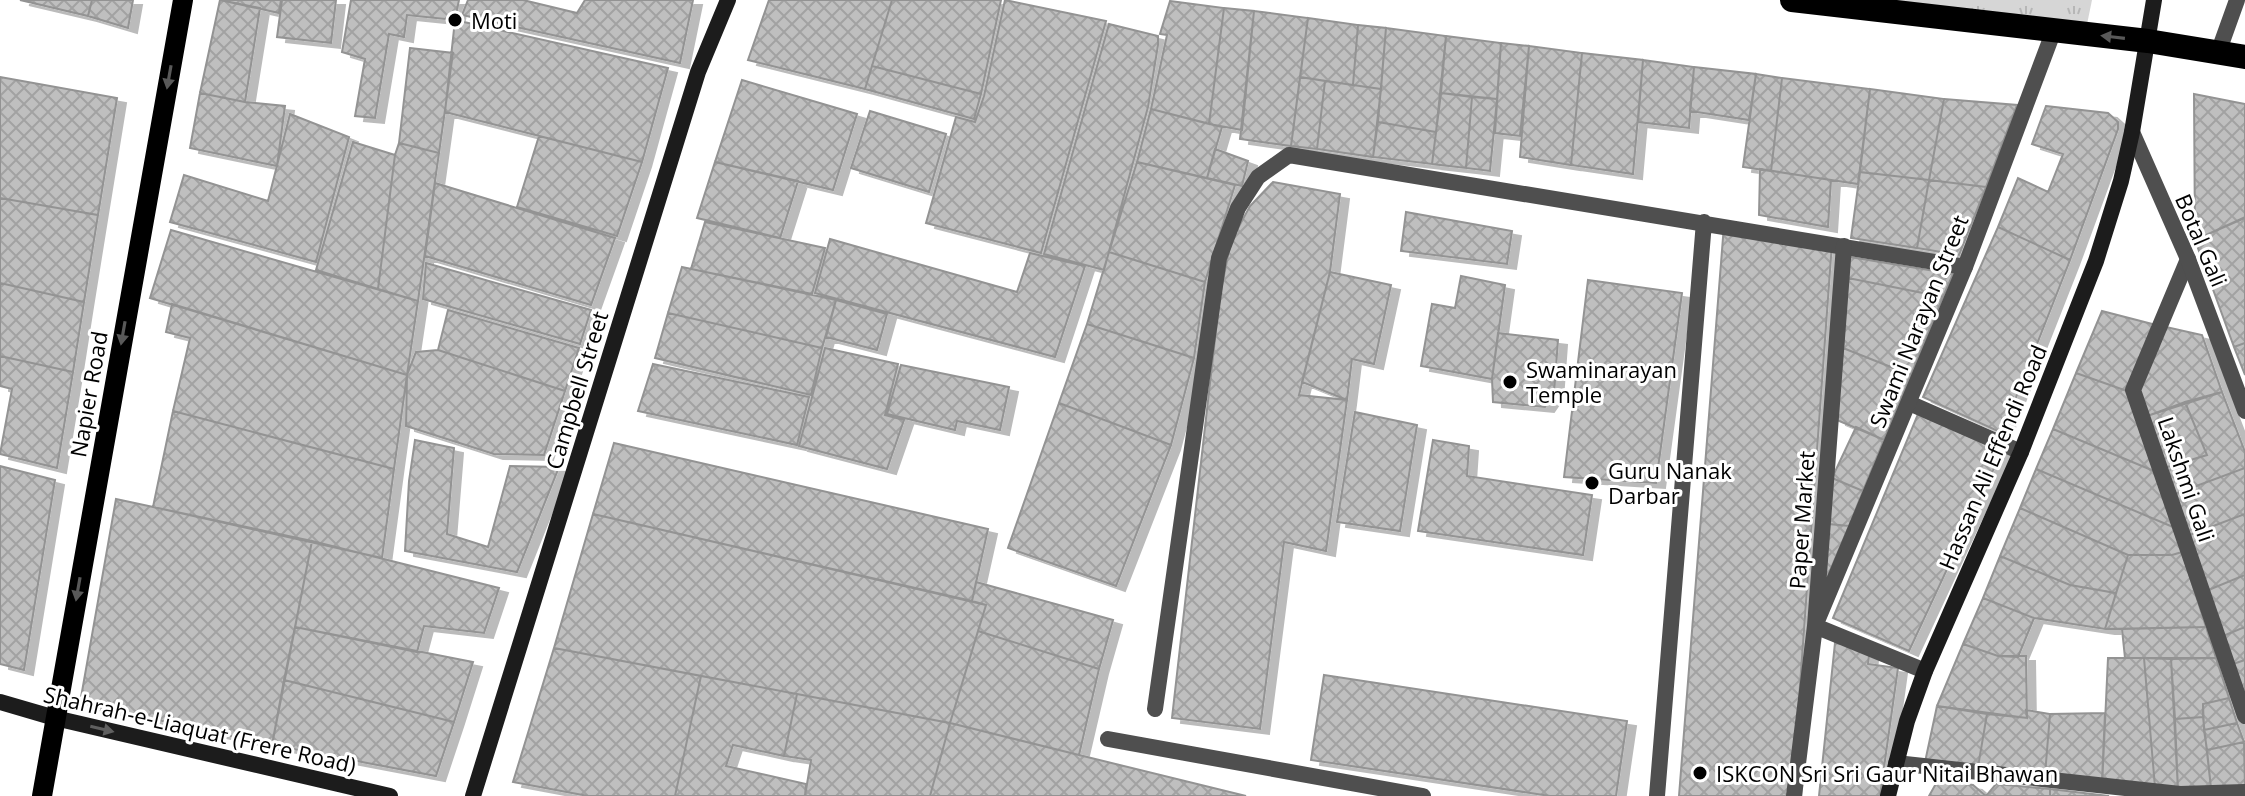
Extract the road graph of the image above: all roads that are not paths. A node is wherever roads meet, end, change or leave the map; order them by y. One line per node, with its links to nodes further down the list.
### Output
1 (183, 0): 24 (main road, Napier Road, one-way to 24)
2 (728, 0): 30 (street, Campbell Street)
3 (1792, 0): 6 (highway)
4 (2154, 0): 8 (street, Hassan Ali Effendi Road)
5 (2237, 0): 9 (street)
6 (1837, 2): 7 (highway)
7 (2054, 30): 8 (highway, one-way to 7); 15 (street, Swami Narayan Street)
8 (2148, 41): 9 (highway); 11 (street, Hassan Ali Effendi Road)
9 (2218, 53): 10 (highway)
10 (2245, 57)
11 (2132, 132): 14 (street, Botal Gali); 18 (street, Hassan Ali Effendi Road)
12 (1704, 222): 13 (street); 22 (street); 32 (street)
13 (1844, 246): 15 (street); 19 (street, Paper Market)
14 (2188, 259): 17 (street, Botal Gali); 23 (street, Lakshmi Gali)
15 (1965, 267): 16 (street, Swami Narayan Street)
16 (1909, 403): 18 (street); 19 (street, Swami Narayan Street)
17 (2245, 411)
18 (2021, 452): 20 (street, Hassan Ali Effendi Road)
19 (1815, 626): 20 (street); 33 (street, Paper Market)
20 (1925, 671): 26 (street, Hassan Ali Effendi Road)
21 (0, 702): 24 (street, Shahrah-e-Liaquat (Frere Road))
22 (1155, 709)
23 (2245, 716)
24 (55, 718): 28 (main road, Napier Road); 29 (street, Shahrah-e-Liaquat (Frere Road), one-way to 29)
25 (1108, 739): 31 (street)
26 (1896, 763): 27 (street); 34 (street, Hassan Ali Effendi Road)
27 (2245, 792)
28 (42, 796)
29 (390, 796)
30 (473, 796)
31 (1423, 796)
32 (1657, 796)
33 (1794, 796)
34 (1888, 796)

